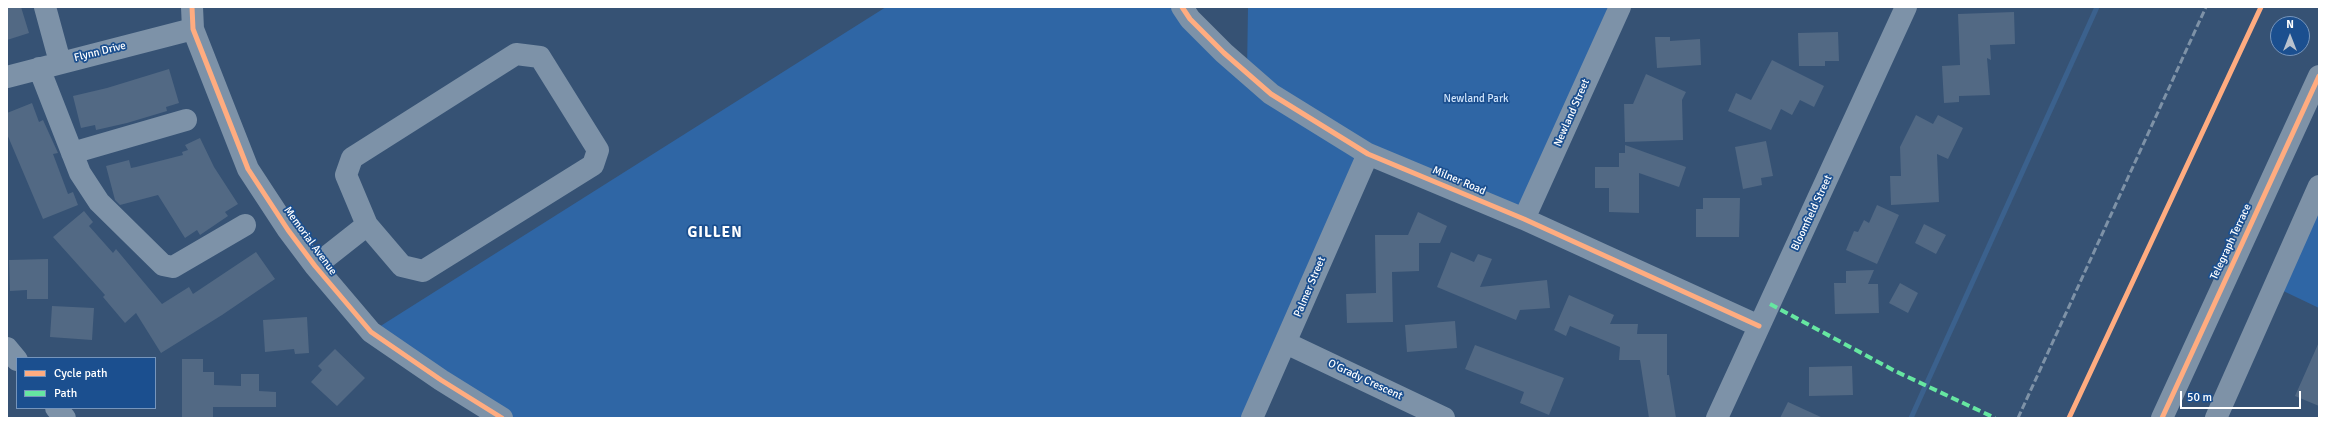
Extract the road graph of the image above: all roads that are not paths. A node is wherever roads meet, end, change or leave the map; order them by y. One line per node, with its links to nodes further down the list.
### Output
1 (45, 7): 7 (street)
2 (192, 7): 6 (street, Memorial Avenue)
3 (1182, 7): 13 (street, Milner Road)
4 (1620, 7): 15 (street, Newland Street)
5 (1906, 7): 19 (street, Bloomfield Street)
6 (193, 29): 7 (street, Flynn Drive); 18 (street, Memorial Avenue)
7 (60, 62): 8 (street, Flynn Drive)
8 (39, 68): 10 (street, Flynn Drive); 12 (street)
9 (2319, 76): 29 (highway, Telegraph Terrace)
10 (7, 77)
11 (186, 120): 12 (street)
12 (72, 153): 16 (street)
13 (1368, 154): 15 (street, Milner Road); 20 (street, Palmer Street)
14 (2319, 186): 30 (highway)
15 (1524, 219): 19 (street, Milner Road)
16 (246, 225)
17 (367, 225): 17 (street); 18 (street)
18 (315, 266): 25 (street, Memorial Avenue)
19 (1759, 326): 28 (street, Bloomfield Street)
20 (1286, 343): 26 (street, Palmer Street); 27 (street, O'Grady Crescent)
21 (7, 348): 22 (street)
22 (16, 359)
23 (57, 409): 24 (street)
24 (65, 418)
25 (502, 418)
26 (1252, 418)
27 (1444, 418)
28 (1717, 418)
29 (2162, 418)
30 (2216, 418)

